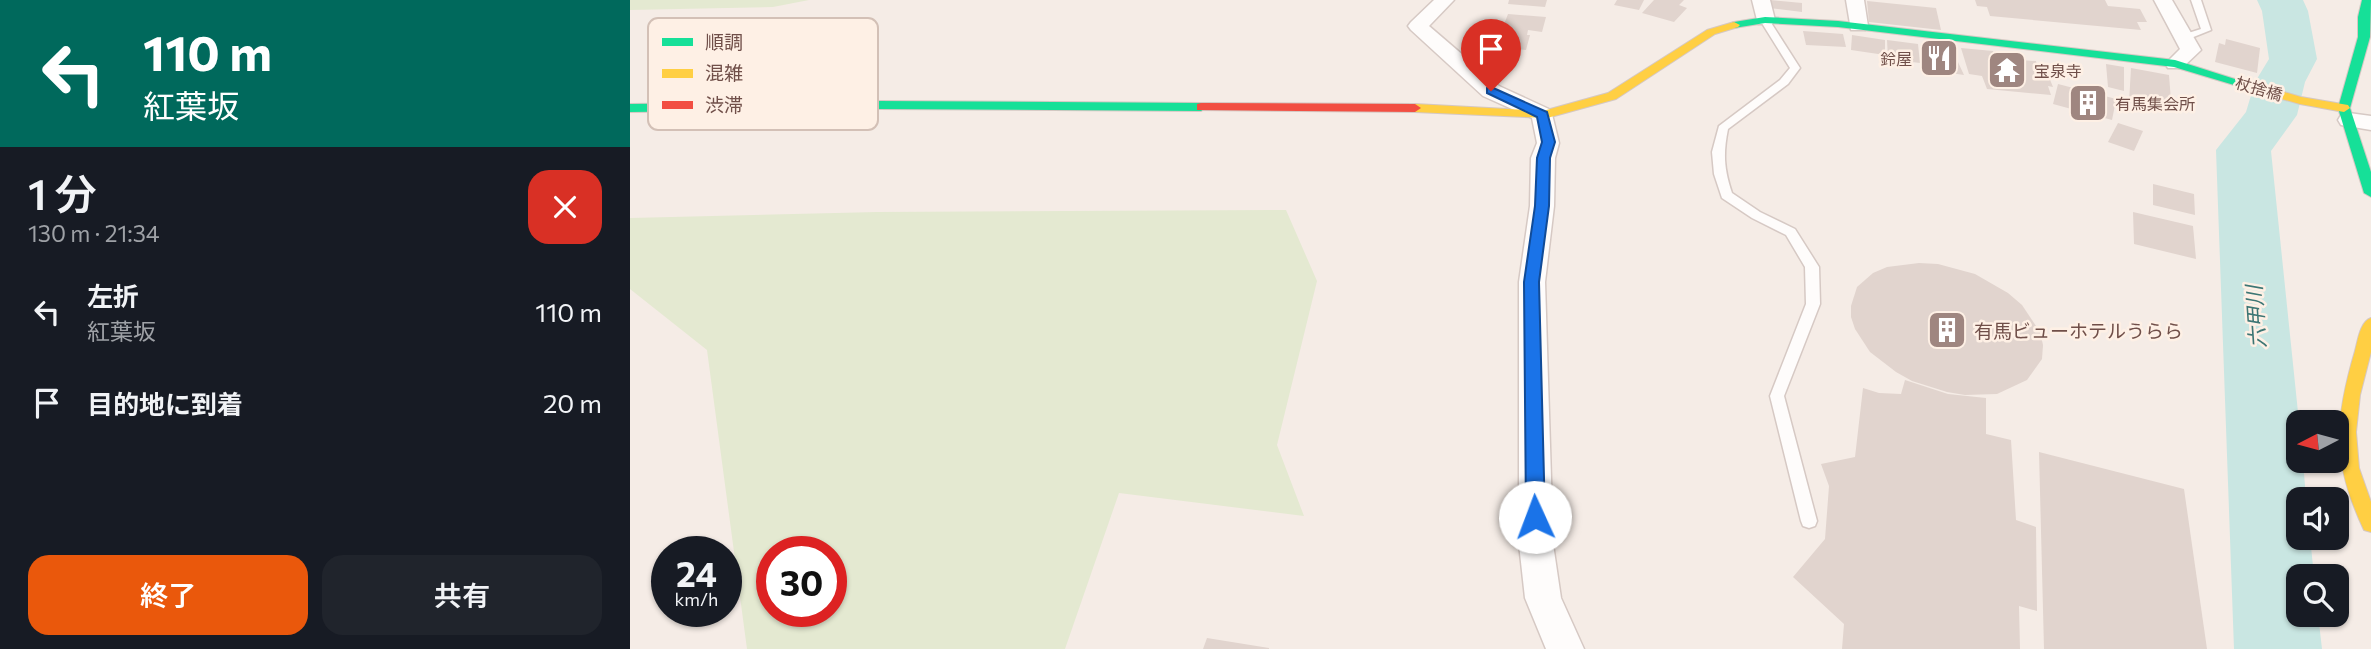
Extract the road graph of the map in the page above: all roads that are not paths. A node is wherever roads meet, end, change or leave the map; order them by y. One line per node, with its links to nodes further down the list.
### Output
1 (1445, 0): 15 (street)
2 (1761, 0): 7 (street)
3 (1855, 0): 8 (street)
4 (2163, 0): 10 (street)
5 (2196, 0): 10 (lane)
6 (2367, 0): 9 (street)
7 (1765, 20): 8 (street, 杖捨橋); 15 (street, 杖捨橋); 20 (lane)
8 (1858, 26): 11 (street, 杖捨橋)
9 (2368, 34): 16 (street)
10 (2186, 37): 11 (street)
11 (2175, 64): 16 (street, 杖捨橋)
12 (878, 105): 15 (street, 杖捨橋)
13 (630, 108): 14 (street, 杖捨橋)
14 (648, 108)
15 (1543, 115): 22 (street)
16 (2355, 117): 17 (street)
17 (2371, 193)
18 (2371, 324): 19 (street)
19 (2362, 392): 21 (street)
20 (1809, 521)
21 (2371, 524)
22 (1565, 649)

